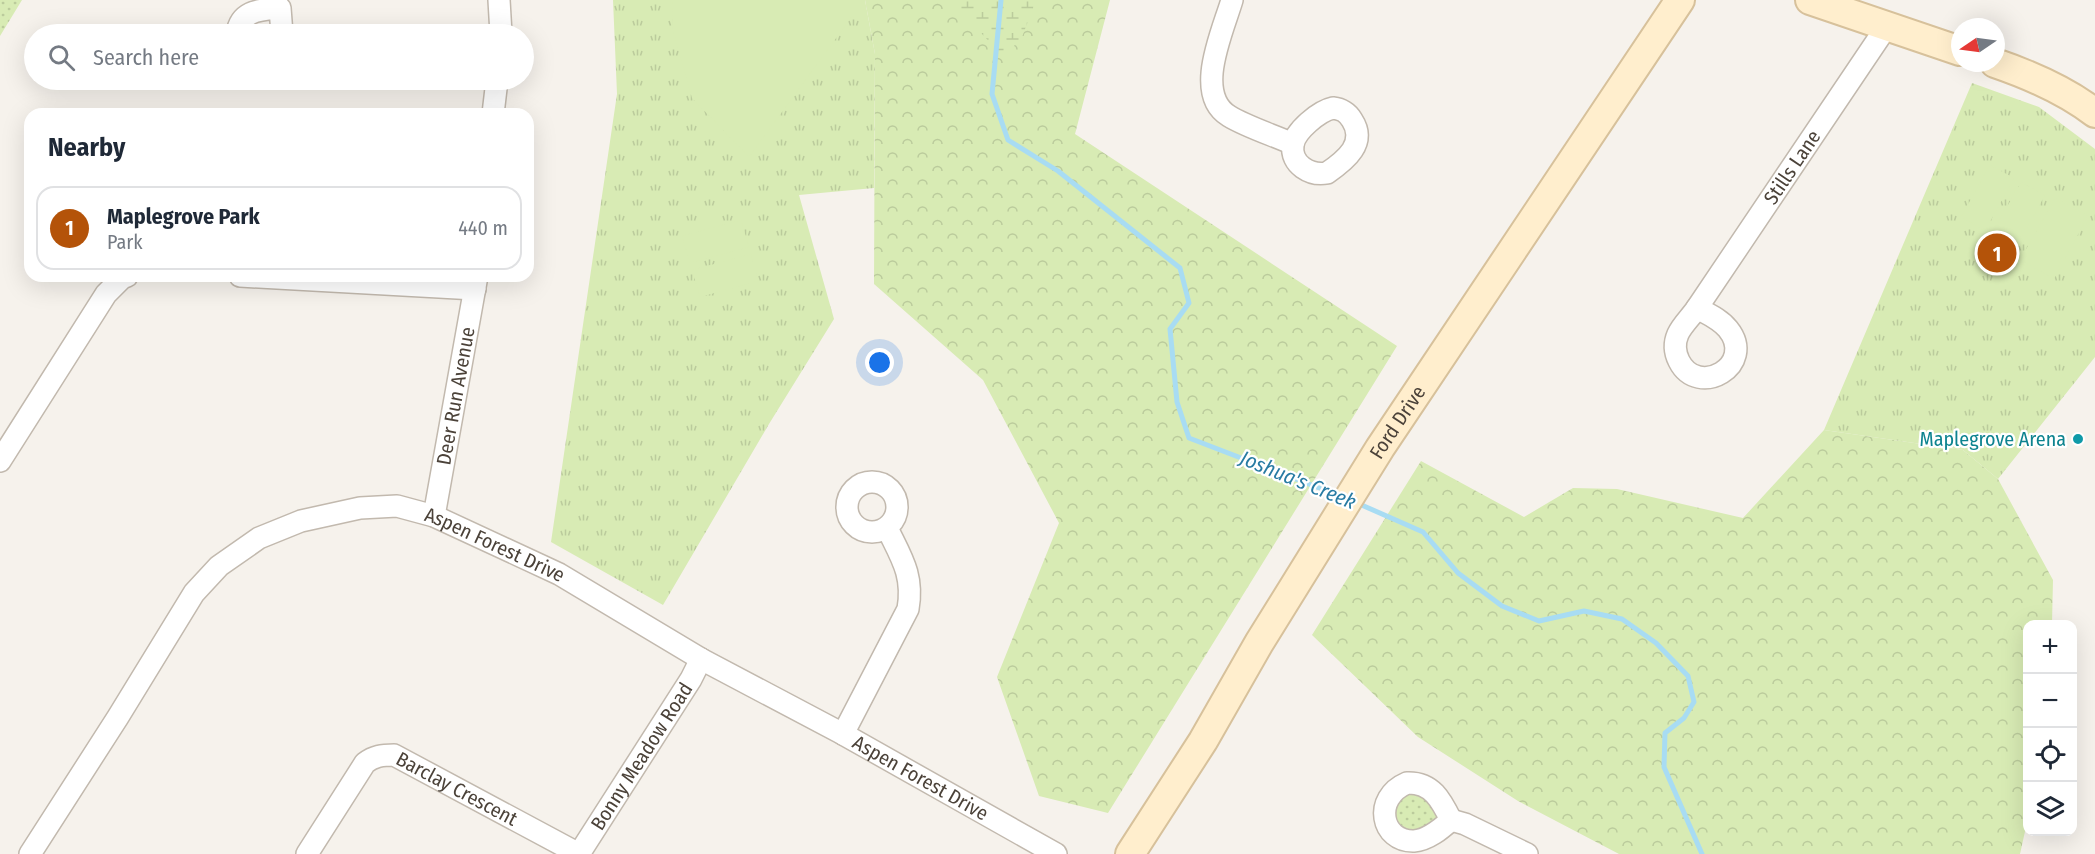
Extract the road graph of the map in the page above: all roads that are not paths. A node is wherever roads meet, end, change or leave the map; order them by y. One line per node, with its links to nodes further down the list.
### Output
1 (499, 0): 8 (street)
2 (1232, 0): 15 (street)
3 (1680, 0): 29 (main road, Ford Drive)
4 (1810, 0): 9 (main road)
5 (283, 4): 6 (street); 7 (street)
6 (240, 24)
7 (282, 24)
8 (500, 24)
9 (1887, 26): 10 (main road); 18 (street, Stills Lane)
10 (1951, 48)
11 (2005, 66): 14 (main road)
12 (496, 90): 13 (street)
13 (494, 108)
14 (2095, 113)
15 (1293, 144)
16 (118, 282): 19 (street)
17 (476, 282): 20 (street, Deer Run Avenue)
18 (1697, 308)
19 (0, 461)
20 (434, 516): 22 (street, Aspen Forest Drive); 25 (street, Aspen Forest Drive)
21 (887, 528): 23 (street)
22 (701, 659): 23 (street, Aspen Forest Drive); 27 (street, Bonny Meadow Road)
23 (843, 734): 28 (street, Aspen Forest Drive)
24 (1451, 820): 30 (street)
25 (30, 854)
26 (307, 854): 27 (street, Barclay Crescent)
27 (579, 854)
28 (1056, 854)
29 (1130, 854)
30 (1527, 854)

